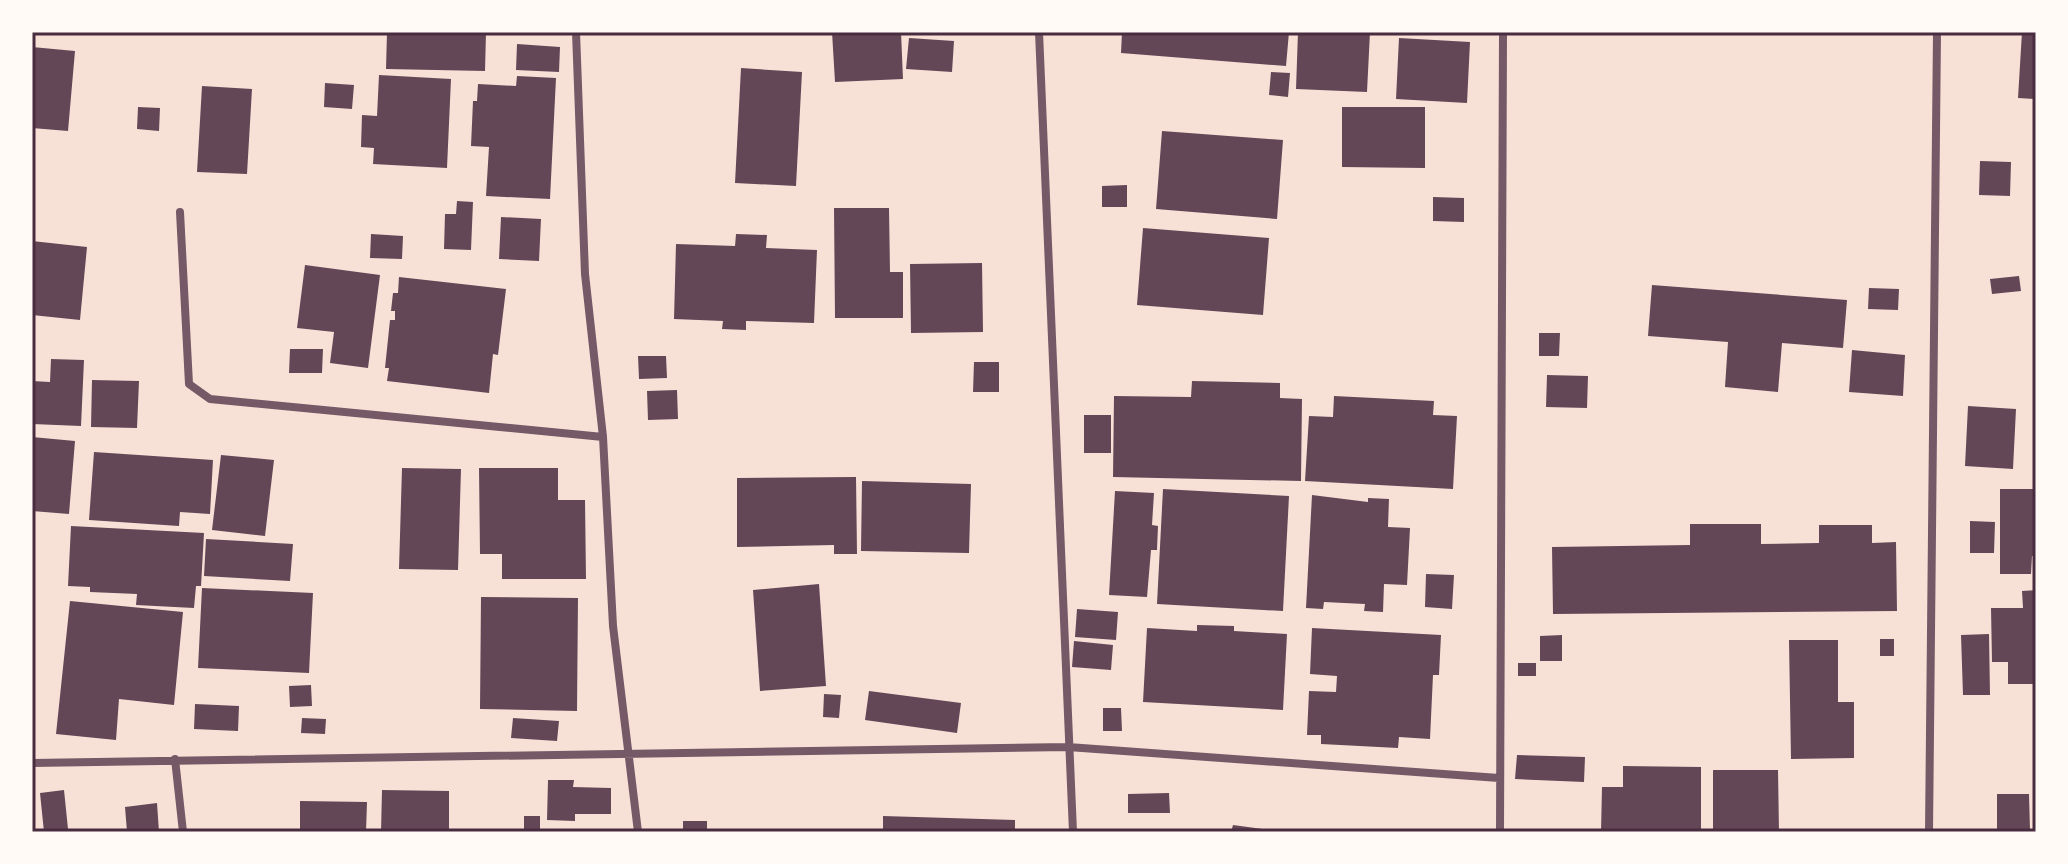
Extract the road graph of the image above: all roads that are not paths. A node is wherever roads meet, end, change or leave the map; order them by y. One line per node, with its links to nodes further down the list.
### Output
1 (576, 32): 6 (street)
2 (1039, 32): 7 (street)
3 (1503, 32): 11 (street)
4 (1937, 32): 16 (street)
5 (180, 212): 6 (street)
6 (603, 437): 8 (street)
7 (1068, 747): 8 (street); 11 (street); 14 (street)
8 (631, 753): 9 (street); 13 (street)
9 (175, 759): 10 (street); 12 (street)
10 (32, 763)
11 (1499, 778): 15 (street)
12 (183, 832)
13 (638, 832)
14 (1073, 832)
15 (1500, 832)
16 (1929, 832)

